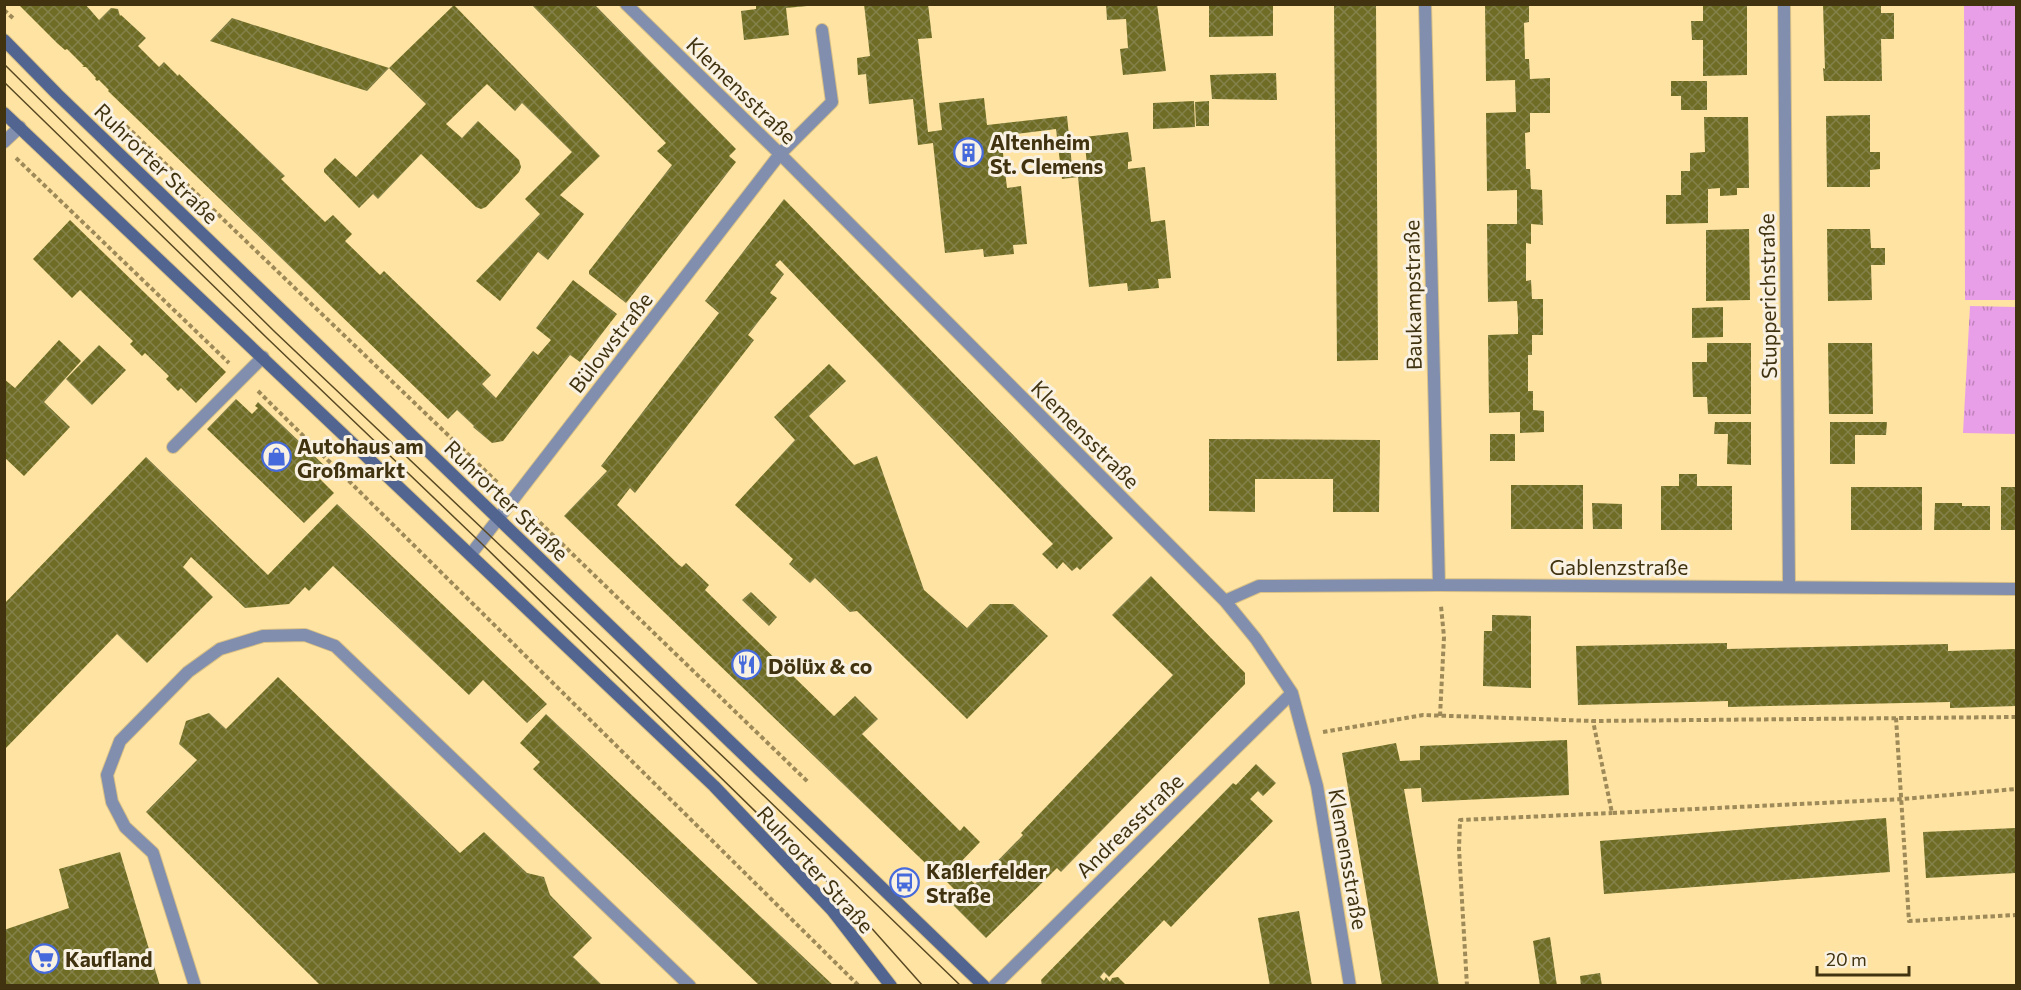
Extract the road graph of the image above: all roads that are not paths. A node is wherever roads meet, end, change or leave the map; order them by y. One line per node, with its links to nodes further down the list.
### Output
1 (626, 4): 9 (street, Klemensstraße)
2 (1425, 4): 14 (street, Baukampstraße)
3 (1784, 4): 15 (street, Stupperichstraße)
4 (822, 30): 9 (street, Bülowstraße)
5 (4, 40): 12 (main road, Ruhrorter Straße)
6 (4, 113): 7 (main road, Ruhrorter Straße)
7 (20, 128): 8 (street); 10 (main road, Ruhrorter Straße)
8 (4, 142)
9 (780, 154): 12 (street, Bülowstraße); 17 (street, Klemensstraße)
10 (262, 357): 11 (street); 13 (main road, Ruhrorter Straße)
11 (173, 447)
12 (498, 519): 13 (street, Bülowstraße); 22 (main road, Ruhrorter Straße)
13 (471, 554): 21 (main road, Ruhrorter Straße)
14 (1439, 585): 15 (street, Gablenzstraße); 17 (street, Gablenzstraße)
15 (1790, 586): 16 (street, Gablenzstraße)
16 (2016, 589)
17 (1225, 601): 18 (street, Klemensstraße)
18 (1292, 693): 23 (street, Andreasstraße); 24 (street, Klemensstraße)
19 (195, 986): 20 (street)
20 (690, 986)
21 (891, 986)
22 (984, 986)
23 (994, 986)
24 (1350, 986)

